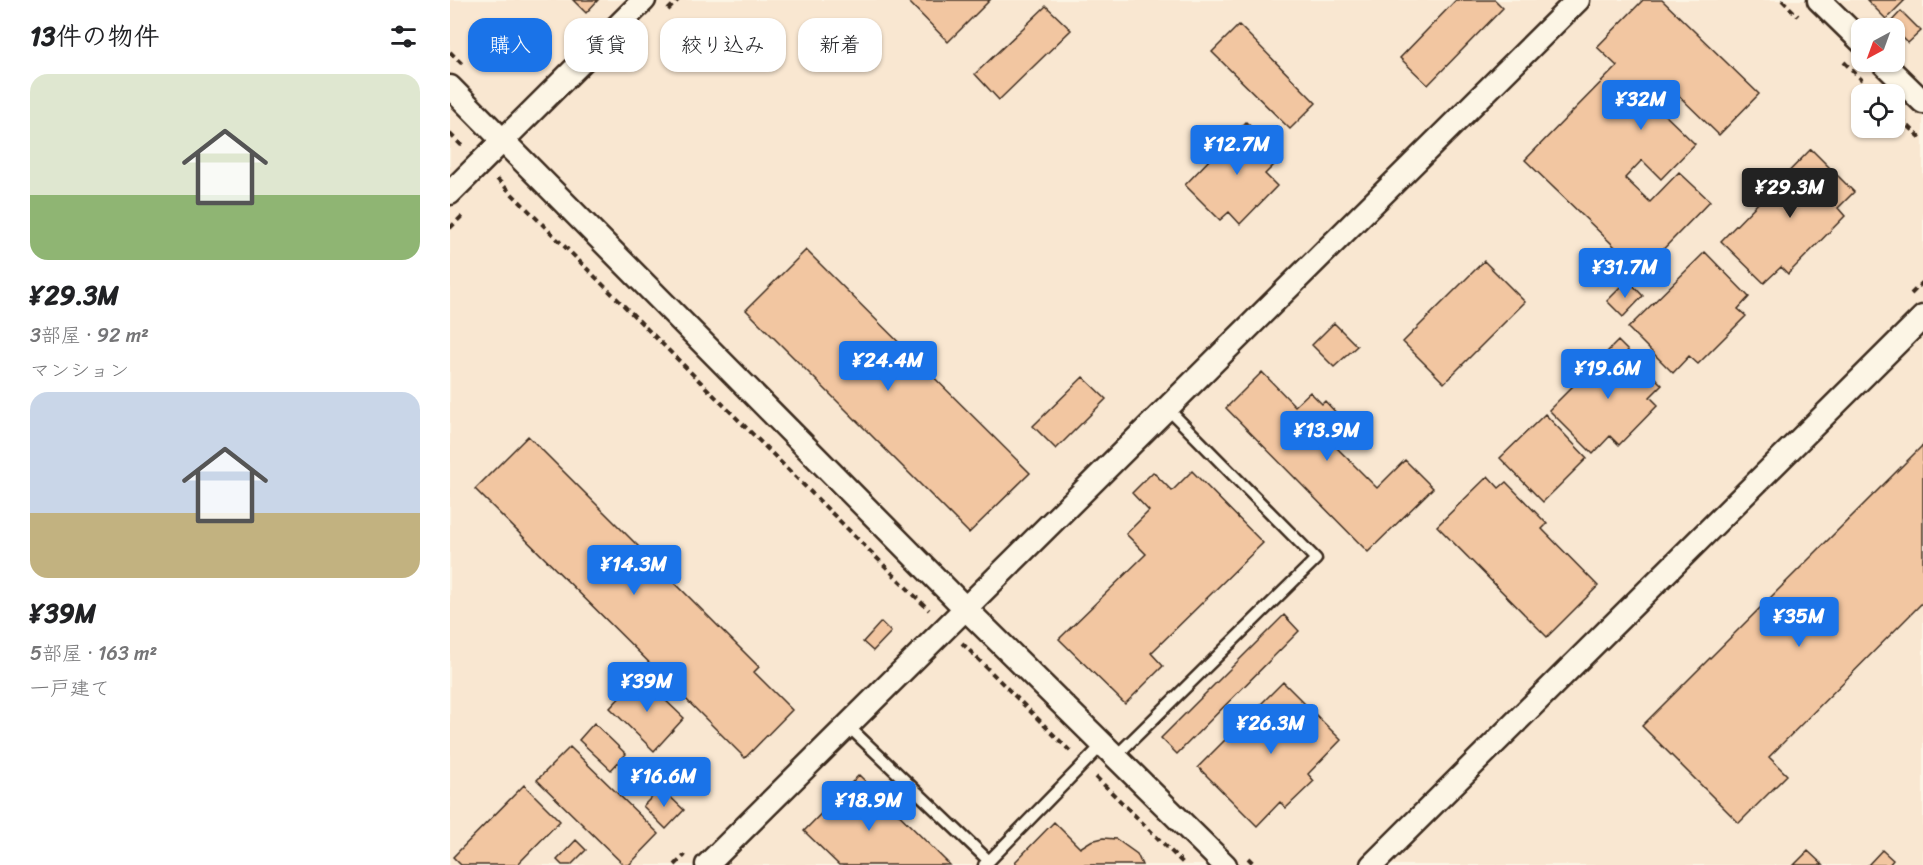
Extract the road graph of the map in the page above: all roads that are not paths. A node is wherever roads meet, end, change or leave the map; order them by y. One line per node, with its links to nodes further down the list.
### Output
1 (644, 0): 8 (street)
2 (1578, 0): 11 (street)
3 (1820, 0): 4 (street)
4 (1851, 31)
5 (1892, 72): 7 (street)
6 (450, 87): 8 (street)
7 (1923, 102)
8 (503, 141): 9 (street); 12 (street)
9 (450, 193)
10 (1923, 317): 18 (street)
11 (1167, 408): 12 (street); 14 (lane)
12 (965, 608): 13 (street); 14 (street)
13 (847, 725): 15 (lane); 16 (street)
14 (1109, 750): 15 (lane); 17 (street)
15 (986, 863)
16 (707, 865)
17 (1225, 865)
18 (1372, 865)

